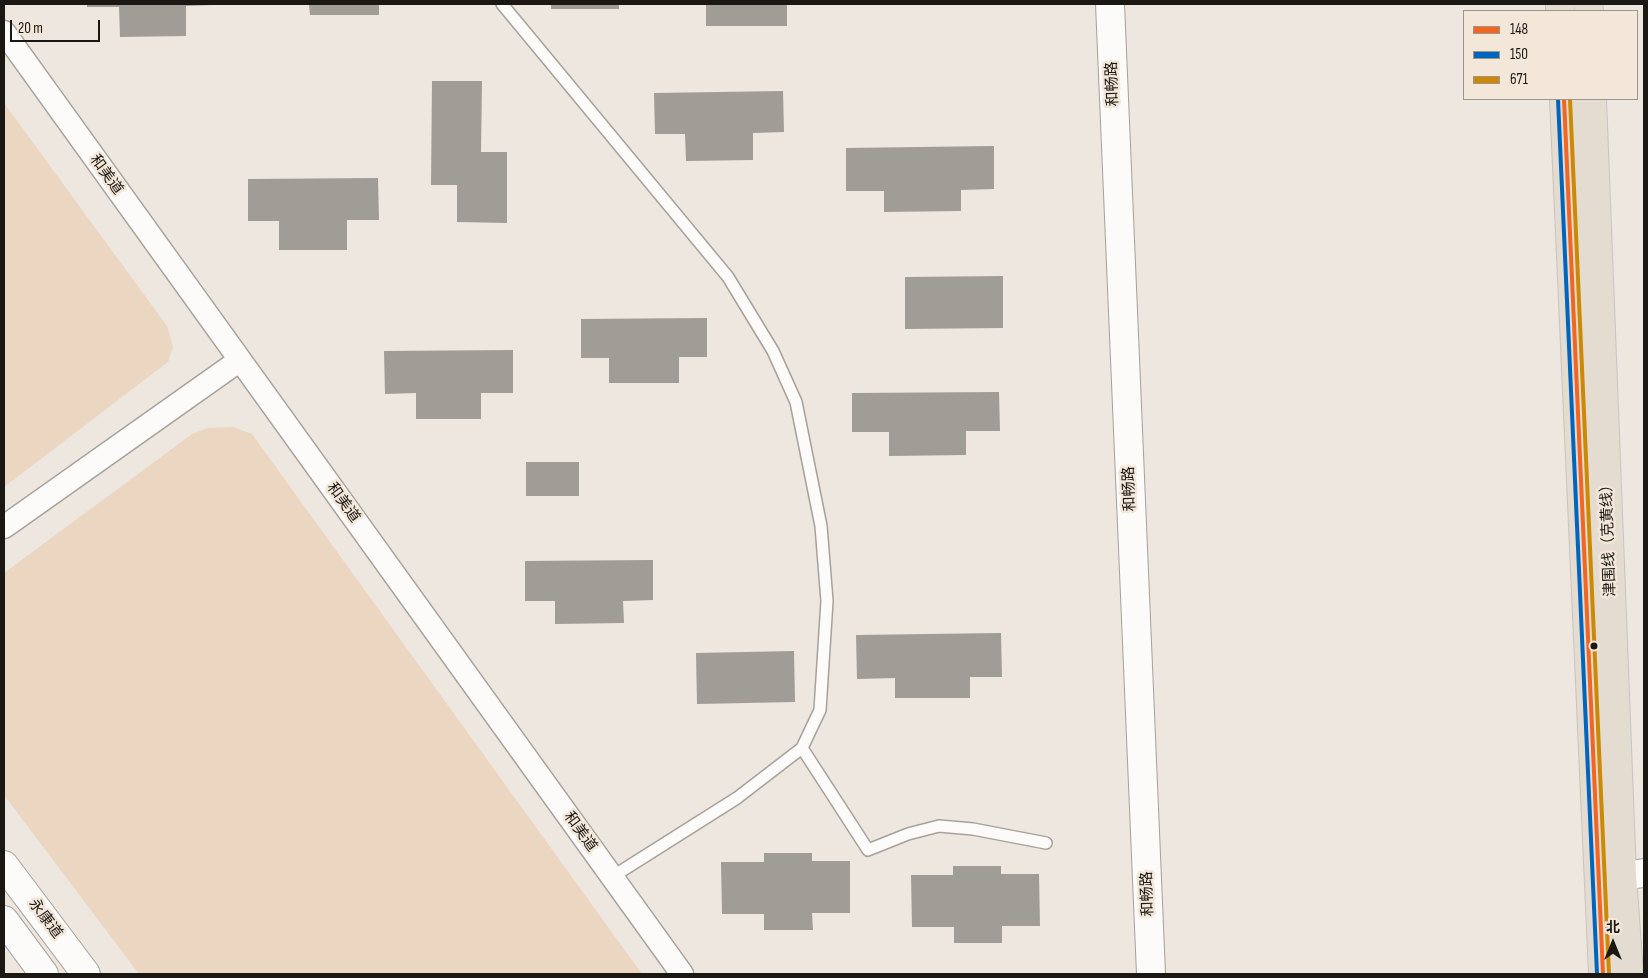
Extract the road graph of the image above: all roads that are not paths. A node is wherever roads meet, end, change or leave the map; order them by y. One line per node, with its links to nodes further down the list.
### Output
1 (502, 4): 8 (lane)
2 (1110, 4): 17 (street, 和畅路)
3 (4, 32): 6 (street, 和美道)
4 (1564, 100): 18 (highway, 津围线（克黄线）)
5 (1592, 100): 11 (highway, 津围线（克黄线）)
6 (240, 360): 7 (street); 12 (street, 和美道)
7 (4, 527)
8 (802, 748): 9 (lane); 12 (lane)
9 (1046, 843)
10 (4, 865): 15 (street, 永康道)
11 (1633, 875): 19 (highway, 津围线（克黄线）)
12 (612, 877): 16 (street, 和美道)
13 (4, 920): 14 (street)
14 (44, 974)
15 (86, 974)
16 (682, 974)
17 (1151, 974)
18 (1603, 974)
19 (1629, 974)

